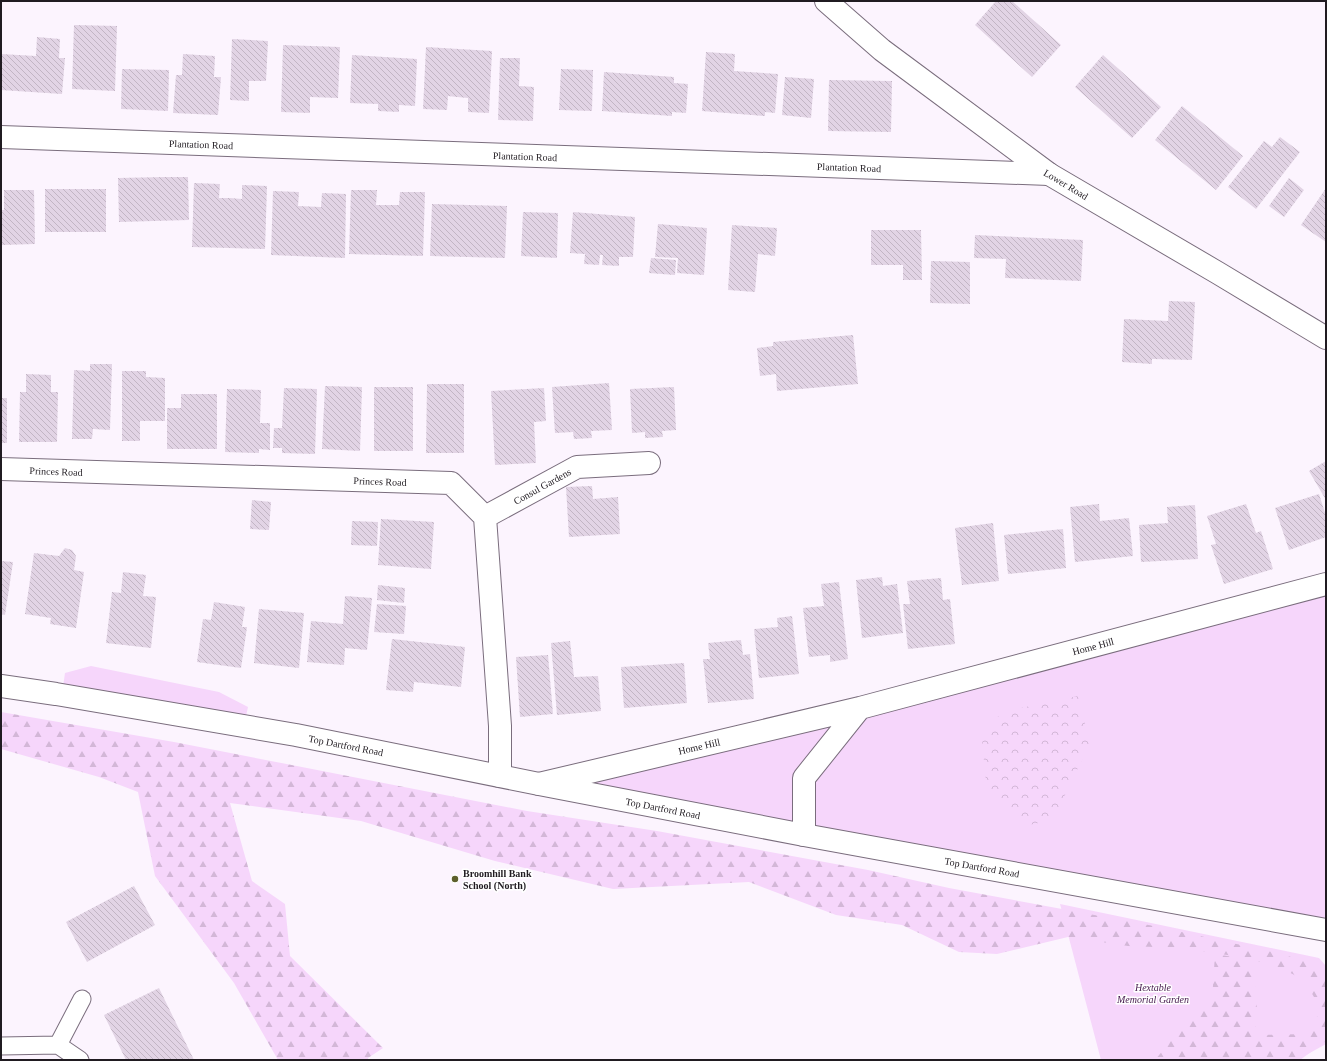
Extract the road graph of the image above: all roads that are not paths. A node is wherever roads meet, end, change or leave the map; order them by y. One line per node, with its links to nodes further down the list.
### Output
1 (826, 1): 3 (street, Lower Road)
2 (1, 137): 3 (street, Plantation Road)
3 (1048, 174): 4 (street, Lower Road)
4 (1326, 338)
5 (649, 463): 7 (street, Consul Gardens)
6 (1, 469): 7 (street, Princes Road)
7 (485, 517): 11 (street)
8 (1326, 584): 10 (street, Home Hill)
9 (1, 686): 11 (street, Top Dartford Road)
10 (860, 708): 12 (street, Home Hill); 13 (street)
11 (500, 776): 12 (street, Top Dartford Road)
12 (539, 784): 13 (street, Top Dartford Road)
13 (804, 835): 14 (street, Top Dartford Road)
14 (1326, 930)
15 (82, 999): 16 (lane)
16 (58, 1045): 17 (lane); 18 (lane)
17 (1, 1046)
18 (80, 1060)

